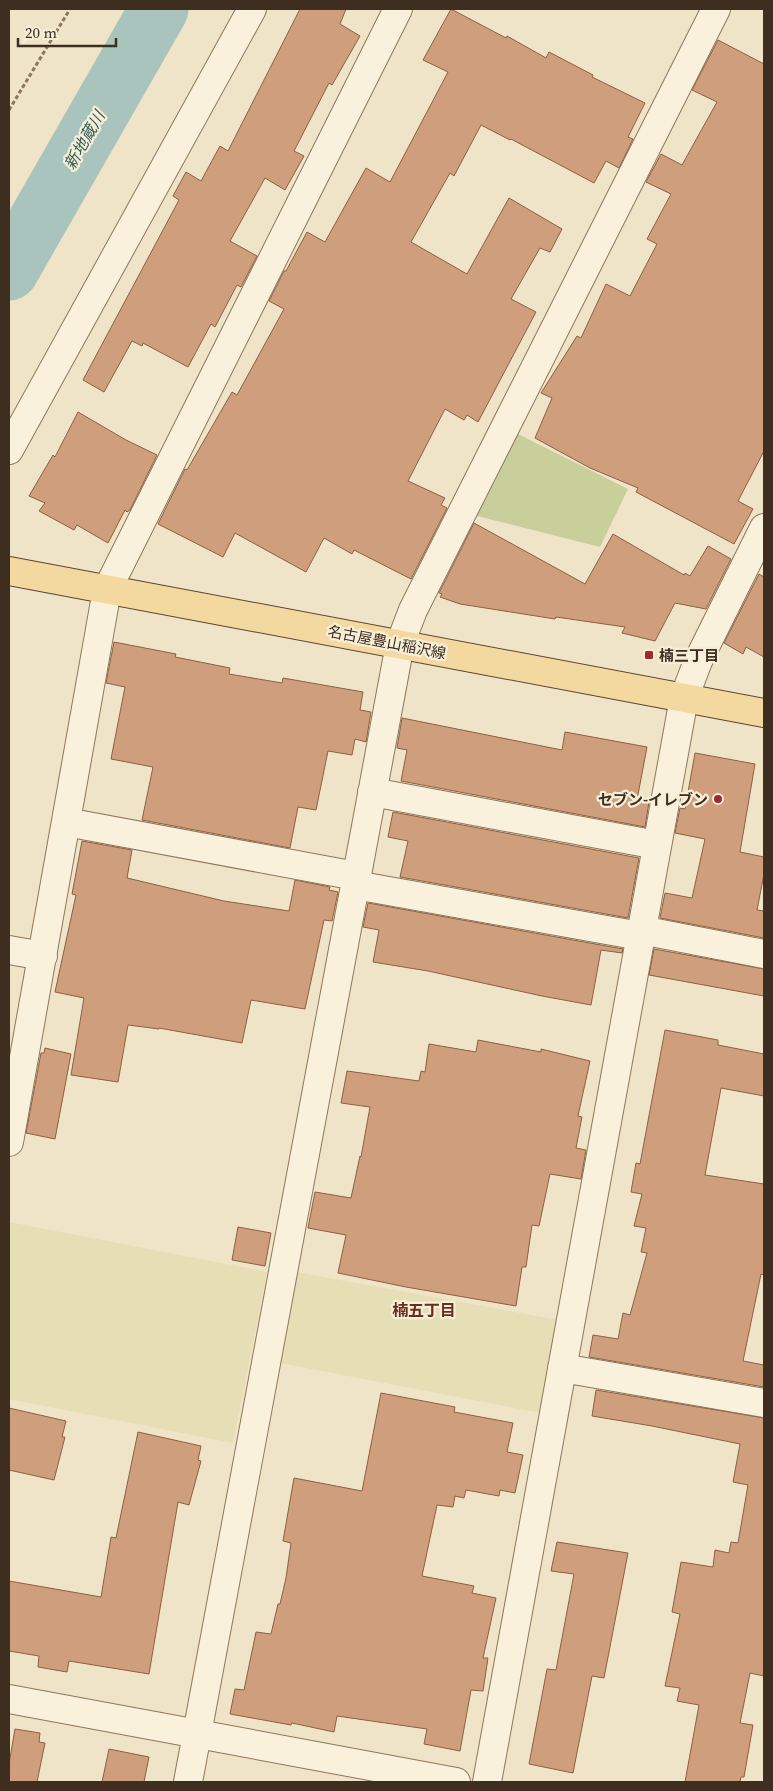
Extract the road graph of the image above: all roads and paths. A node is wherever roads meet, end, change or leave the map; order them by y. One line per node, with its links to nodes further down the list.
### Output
1 (70, 9): 5 (path)
2 (252, 9): 6 (street)
3 (398, 9): 9 (street)
4 (716, 9): 10 (street)
5 (9, 110)
6 (9, 450)
7 (764, 528): 11 (street)
8 (9, 571): 9 (main road, 名古屋豊山稲沢線)
9 (107, 590): 10 (main road, 名古屋豊山稲沢線); 14 (street)
10 (400, 644): 11 (main road, 名古屋豊山稲沢線); 13 (street)
11 (684, 698): 12 (main road, 名古屋豊山稲沢線); 15 (street)
12 (764, 713)
13 (372, 792): 15 (street); 16 (street)
14 (66, 822): 16 (street); 20 (street)
15 (657, 845): 17 (street)
16 (356, 880): 17 (street); 25 (street)
17 (641, 933): 19 (street); 22 (street)
18 (9, 950): 20 (street)
19 (764, 954)
20 (43, 956): 21 (street)
21 (9, 1142)
22 (562, 1368): 23 (street); 28 (street)
23 (764, 1403)
24 (9, 1699): 25 (street)
25 (197, 1734): 26 (street); 27 (street)
26 (188, 1782)
27 (456, 1782)
28 (487, 1782)

